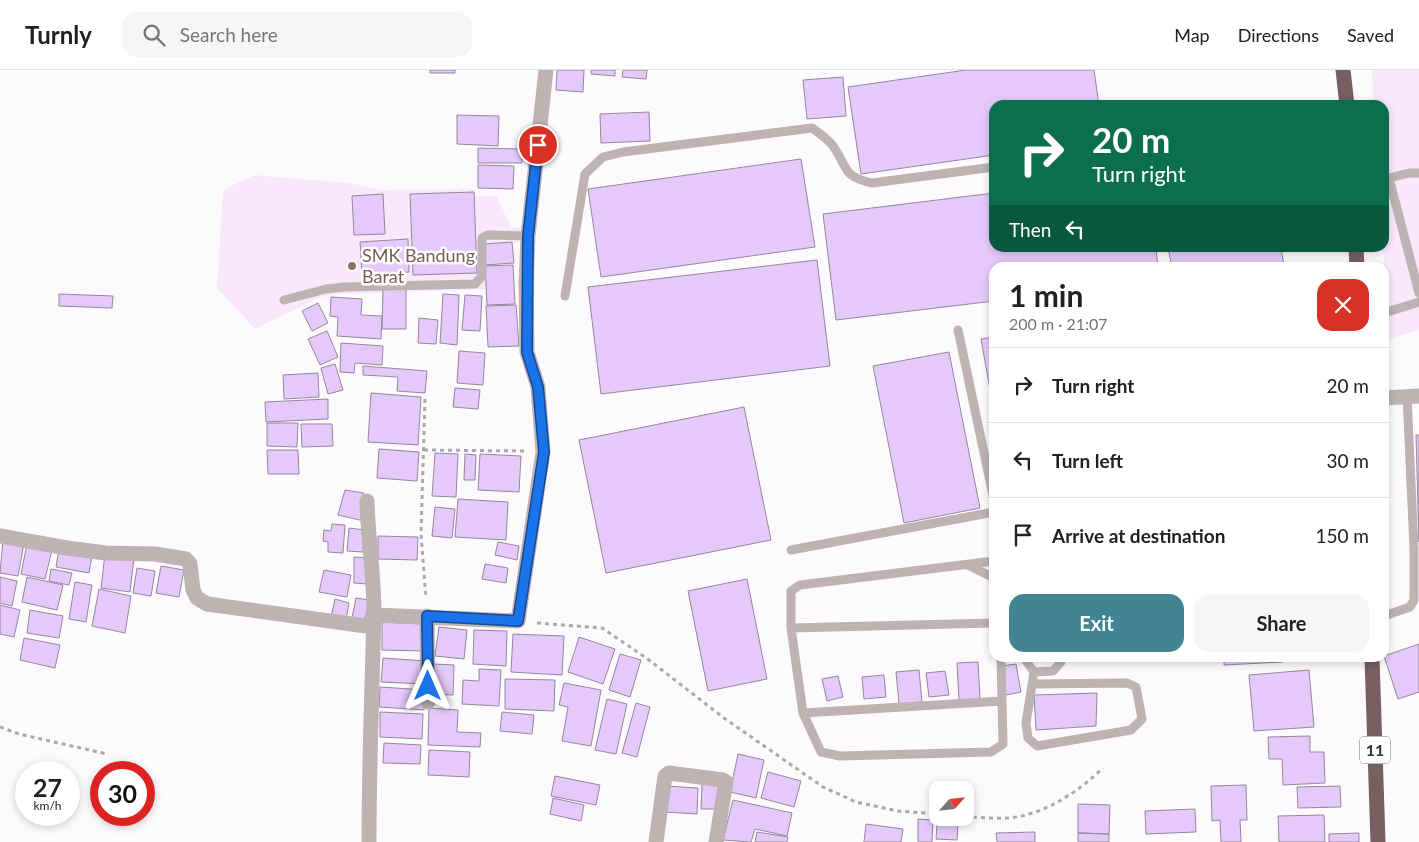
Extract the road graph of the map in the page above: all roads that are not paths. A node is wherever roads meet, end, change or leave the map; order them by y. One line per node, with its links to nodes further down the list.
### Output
1 (546, 70): 8 (street)
2 (1343, 70): 3 (highway)
3 (1346, 100)
4 (989, 169): 10 (lane)
5 (1419, 173): 6 (lane)
6 (1389, 177)
7 (1389, 188): 9 (lane)
8 (528, 236): 11 (lane); 26 (street)
9 (1419, 293)
10 (565, 296)
11 (284, 300)
12 (1419, 302): 13 (lane)
13 (1389, 311)
14 (958, 330): 17 (lane)
15 (1413, 396): 16 (street); 25 (lane)
16 (1389, 398)
17 (989, 476)
18 (367, 501): 27 (street)
19 (989, 513): 21 (lane)
20 (0, 536): 27 (street)
21 (792, 550)
22 (989, 561): 23 (lane)
23 (966, 564): 24 (lane); 29 (lane)
24 (989, 574)
25 (1389, 614)
26 (427, 616): 27 (street); 37 (street)
27 (373, 621): 39 (street)
28 (989, 623): 29 (lane)
29 (791, 628): 38 (lane)
30 (1001, 662): 36 (lane)
31 (1027, 662): 34 (lane)
32 (1061, 662): 34 (lane)
33 (1372, 662): 42 (highway, 11)
34 (1034, 672): 35 (lane)
35 (1032, 684): 35 (lane)
36 (1002, 701): 38 (lane); 38 (lane)
37 (428, 702)
38 (803, 713)
39 (369, 842)
40 (656, 842): 41 (street)
41 (716, 842)
42 (1378, 842)

